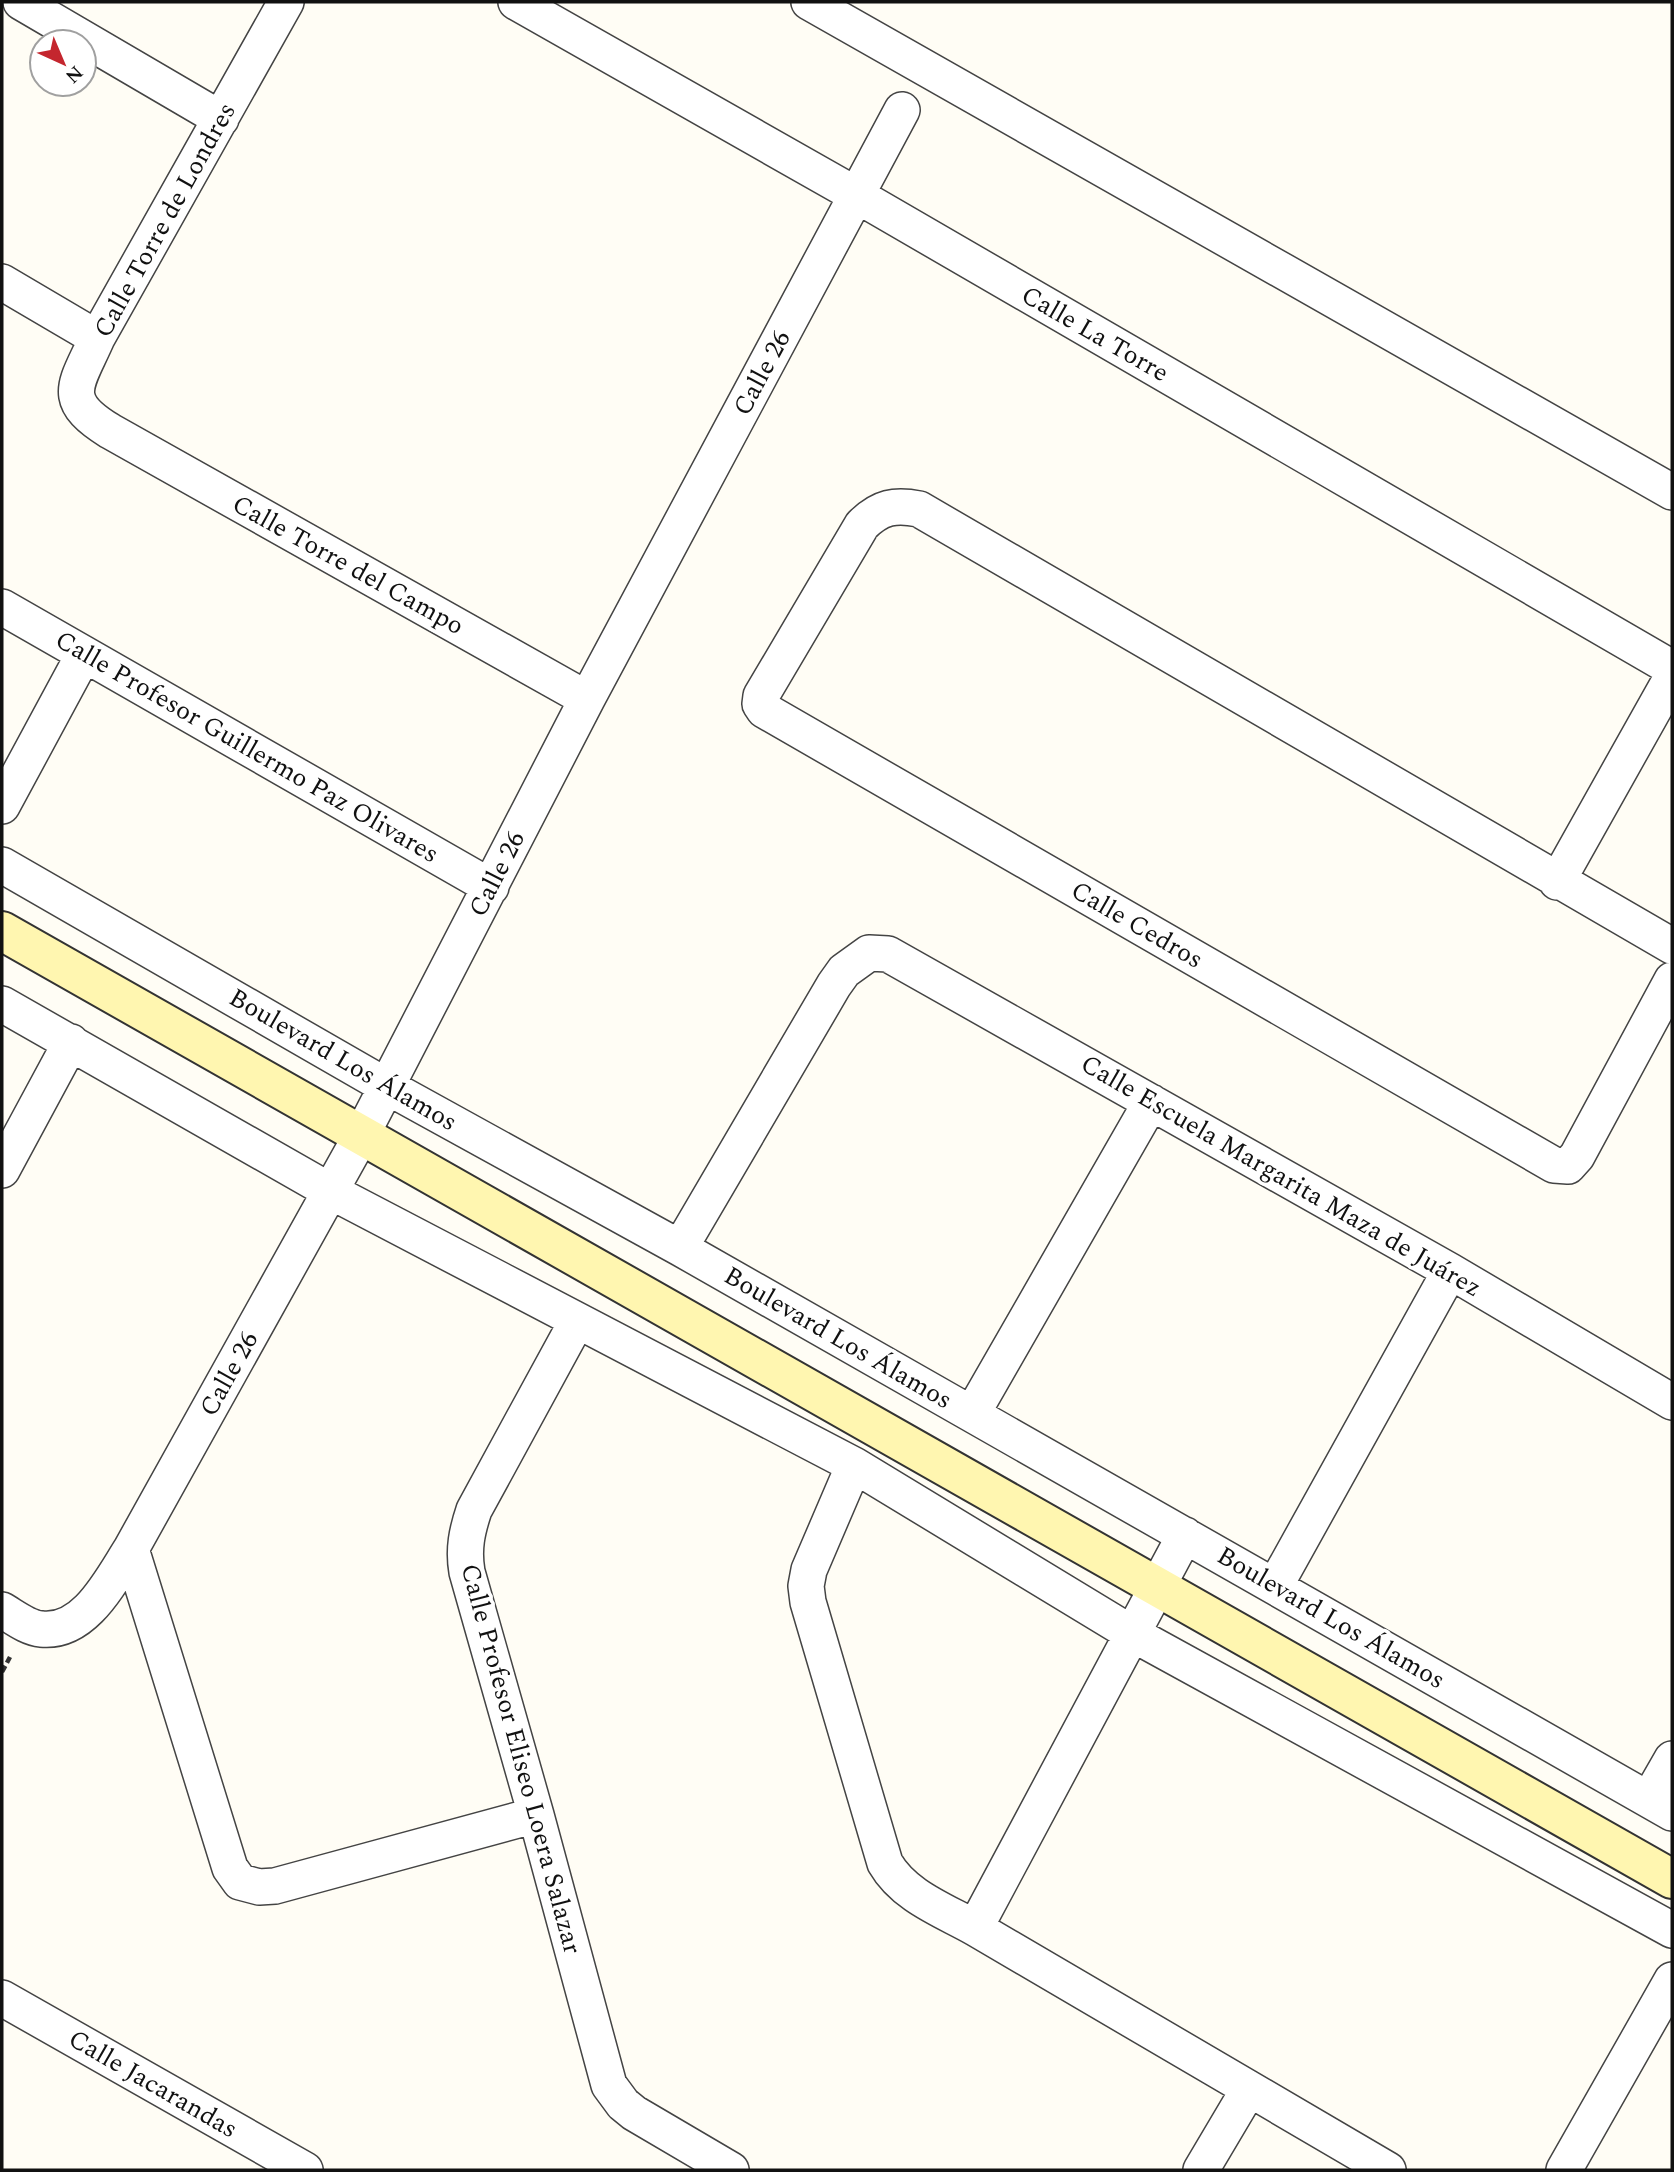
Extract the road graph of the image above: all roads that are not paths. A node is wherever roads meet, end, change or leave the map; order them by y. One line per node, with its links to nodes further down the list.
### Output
1 (21, 2): 6 (street)
2 (286, 2): 6 (street, Calle Torre de Londres)
3 (516, 2): 7 (street, Calle La Torre)
4 (808, 2): 11 (street)
5 (902, 110): 7 (street, Calle 26)
6 (221, 119): 9 (street, Calle Torre de Londres)
7 (858, 196): 14 (street, Calle La Torre); 16 (street, Calle 26)
8 (2, 282): 9 (street)
9 (97, 338): 10 (street, Calle Torre de Londres)
10 (110, 431): 16 (street, Calle Torre del Campo)
11 (1672, 492)
12 (2, 607): 13 (street, Calle Profesor Guillermo Paz Olivares)
13 (84, 654): 17 (street); 20 (street, Calle Profesor Guillermo Paz Olivares)
14 (1672, 668)
15 (1672, 677): 19 (street)
16 (587, 699): 20 (street, Calle 26)
17 (2, 807)
18 (2, 865): 26 (street, Boulevard Los Álamos)
19 (1557, 881): 22 (street); 23 (street, Calle Cedros)
20 (491, 887): 26 (street, Calle 26)
21 (2, 932): 28 (street)
22 (1672, 946)
23 (1672, 980)
24 (2, 1004): 25 (street)
25 (71, 1042): 29 (street); 30 (street)
26 (386, 1086): 28 (street, Calle 26); 31 (street, Boulevard Los Álamos)
27 (1151, 1102): 31 (street, Calle Escuela Margarita Maza de Juárez); 32 (street, Calle Escuela Margarita Maza de Juárez); 35 (street)
28 (360, 1136): 30 (street, Calle 26); 39 (street)
29 (2, 1170)
30 (330, 1191): 33 (street); 38 (street, Calle 26)
31 (680, 1248): 35 (street, Boulevard Los Álamos)
32 (1450, 1271): 34 (street, Calle Escuela Margarita Maza de Juárez); 40 (street)
33 (577, 1321): 36 (street); 45 (street, Calle Profesor Eliseo Loera Salazar)
34 (1672, 1402)
35 (972, 1414): 37 (street, Boulevard Los Álamos)
36 (854, 1465): 42 (street); 47 (street)
37 (1185, 1535): 39 (street); 40 (street, Boulevard Los Álamos)
38 (131, 1549): 41 (street, Calle 26); 45 (street)
39 (1157, 1586): 42 (street); 46 (street)
40 (1275, 1586): 44 (street, Boulevard Los Álamos)
41 (2, 1610)
42 (1130, 1633): 47 (street); 48 (street)
43 (1672, 1759): 44 (street)
44 (1661, 1806)
45 (537, 1815): 53 (street, Calle Profesor Eliseo Loera Salazar)
46 (1672, 1879)
47 (975, 1928): 51 (street)
48 (1672, 1930)
49 (1672, 1980): 56 (street)
50 (2, 1998): 52 (street, Calle Jacarandas)
51 (1249, 2089): 54 (street); 55 (street)
52 (305, 2170)
53 (732, 2170)
54 (1201, 2170)
55 (1388, 2170)
56 (1564, 2170)

